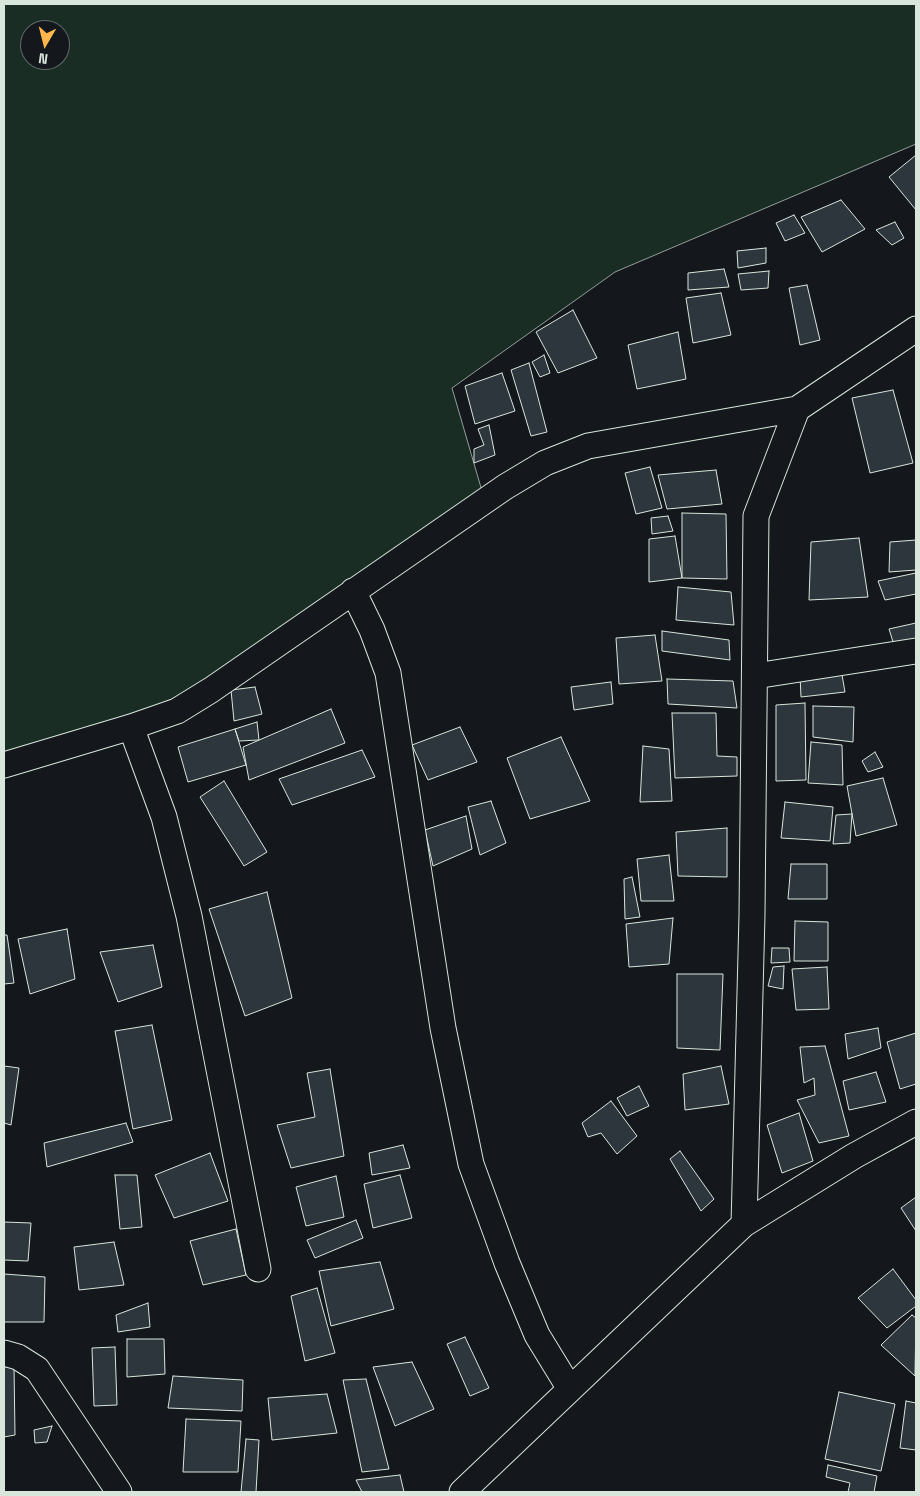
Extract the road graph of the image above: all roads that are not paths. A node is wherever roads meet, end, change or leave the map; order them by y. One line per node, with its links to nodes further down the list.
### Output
1 (916, 329): 2 (street)
2 (797, 409): 3 (street); 5 (street)
3 (353, 591): 6 (street); 12 (street)
4 (916, 651): 5 (street)
5 (755, 676): 9 (street)
6 (131, 727): 7 (street); 10 (street)
7 (4, 765)
8 (916, 1122): 9 (street)
9 (744, 1224): 12 (street)
10 (258, 1269)
11 (4, 1353): 13 (street)
12 (570, 1389): 14 (street)
13 (119, 1492)
14 (462, 1492)

